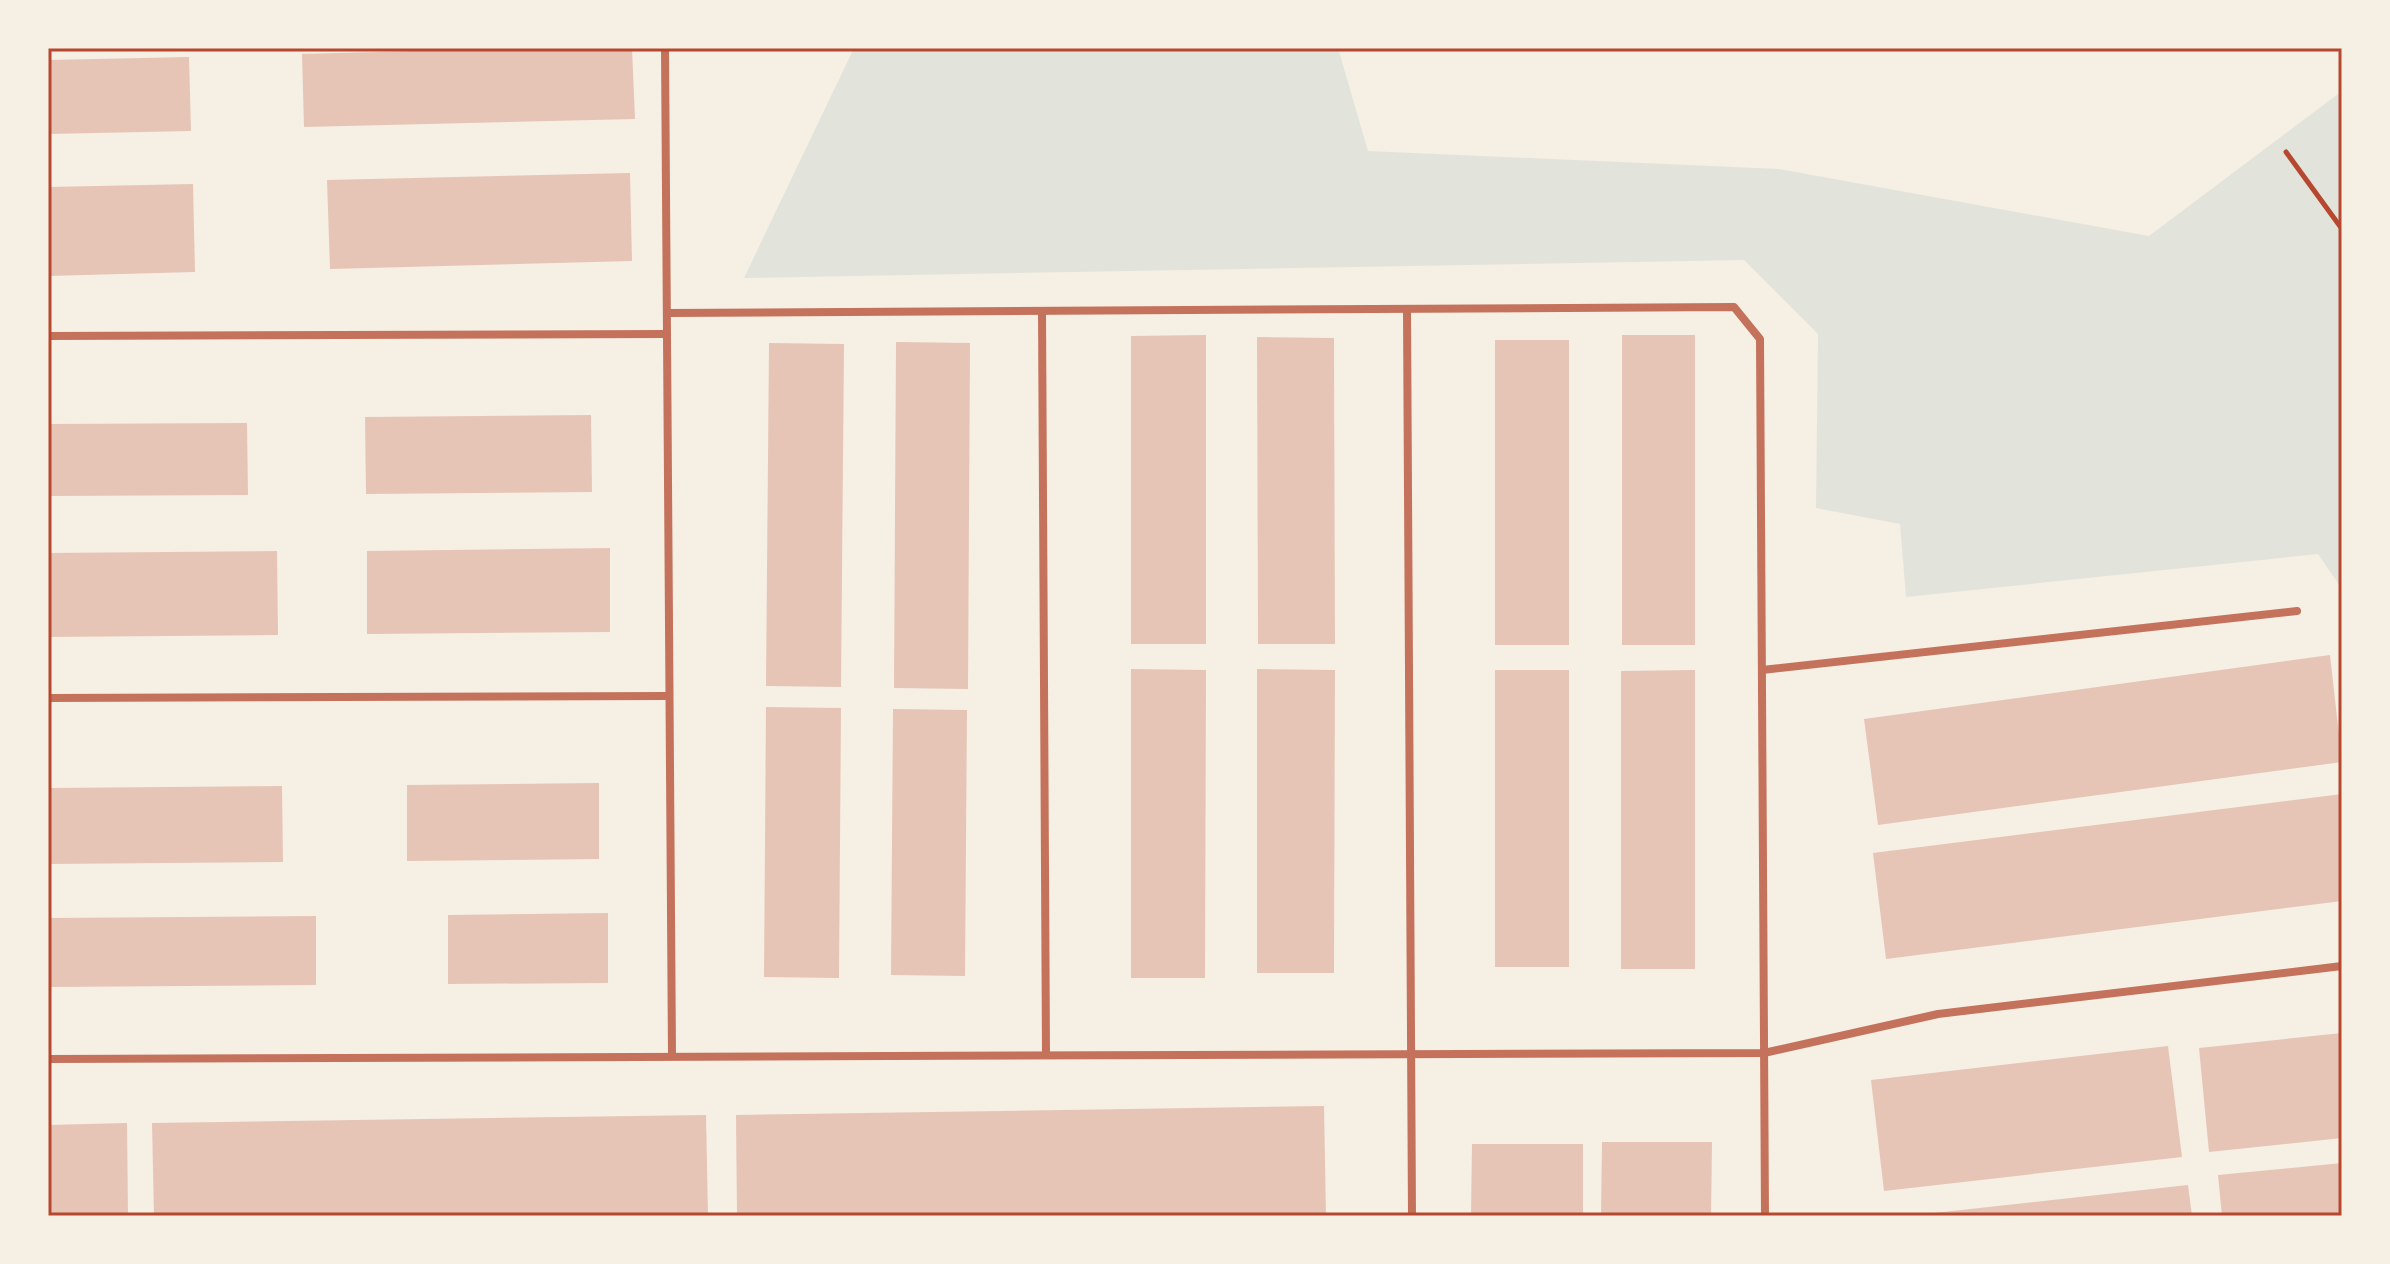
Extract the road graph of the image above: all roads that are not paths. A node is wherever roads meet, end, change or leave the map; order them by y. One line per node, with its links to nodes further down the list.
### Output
1 (665, 48): 4 (street)
2 (1407, 309): 3 (street); 8 (street); 12 (street)
3 (1042, 311): 4 (street); 14 (street)
4 (667, 313): 5 (street)
5 (667, 334): 6 (street); 9 (street)
6 (48, 336)
7 (2297, 611): 8 (street)
8 (1762, 670): 13 (street)
9 (669, 696): 10 (street); 15 (street)
10 (48, 698)
11 (2342, 966): 13 (street)
12 (1412, 1053): 13 (street); 14 (street); 17 (street)
13 (1764, 1053): 18 (street)
14 (1046, 1055): 15 (street)
15 (672, 1056): 16 (street)
16 (48, 1059)
17 (1412, 1216)
18 (1765, 1216)

